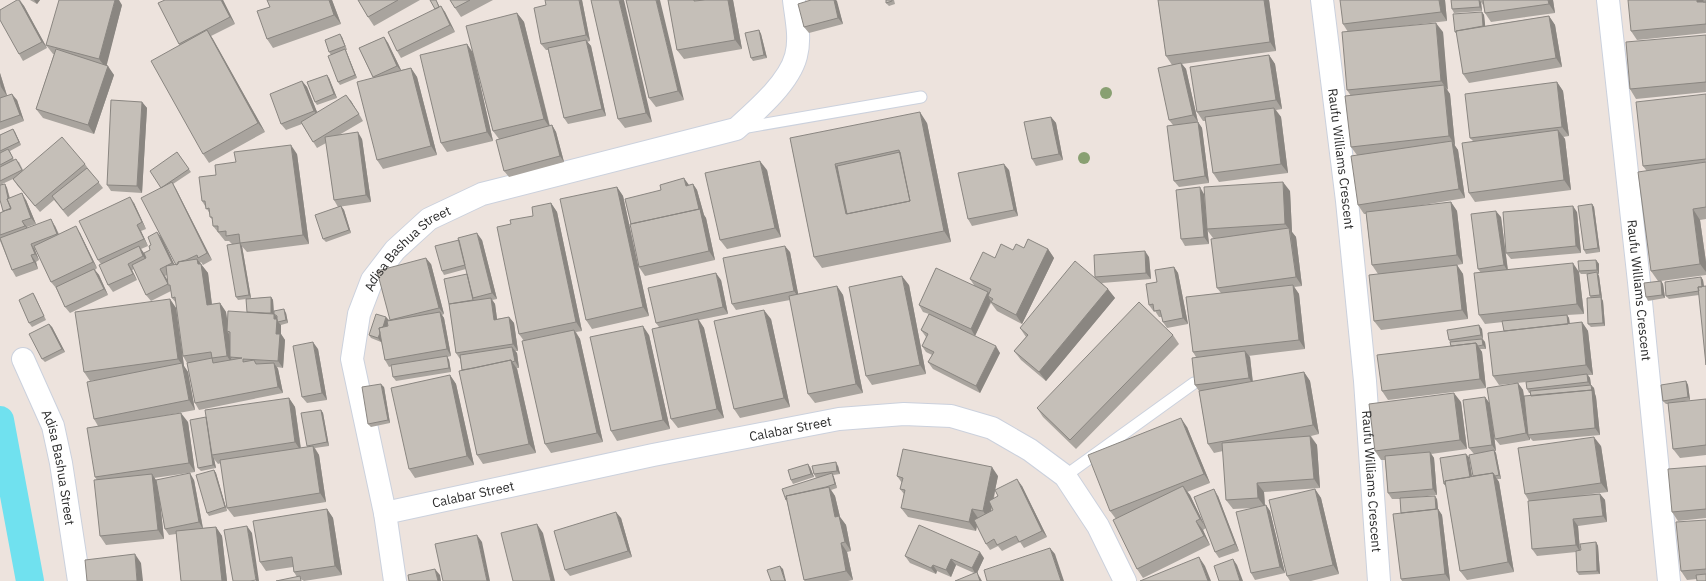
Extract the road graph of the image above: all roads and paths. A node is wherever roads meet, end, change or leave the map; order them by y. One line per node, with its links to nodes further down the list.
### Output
1 (794, 0): 5 (street)
2 (1322, 0): 13 (street, Raufu Williams Crescent)
3 (1608, 0): 14 (street, Raufu Williams Crescent)
4 (921, 97): 5 (lane)
5 (736, 129): 9 (street, Adisa Bashua Street)
6 (23, 359): 10 (street, Adisa Bashua Street)
7 (1194, 383): 8 (lane)
8 (1065, 476): 9 (street, Calabar Street); 12 (street, Calabar Street)
9 (385, 513): 11 (street, Adisa Bashua Street)
10 (79, 581)
11 (395, 581)
12 (1125, 581)
13 (1379, 581)
14 (1669, 581)

